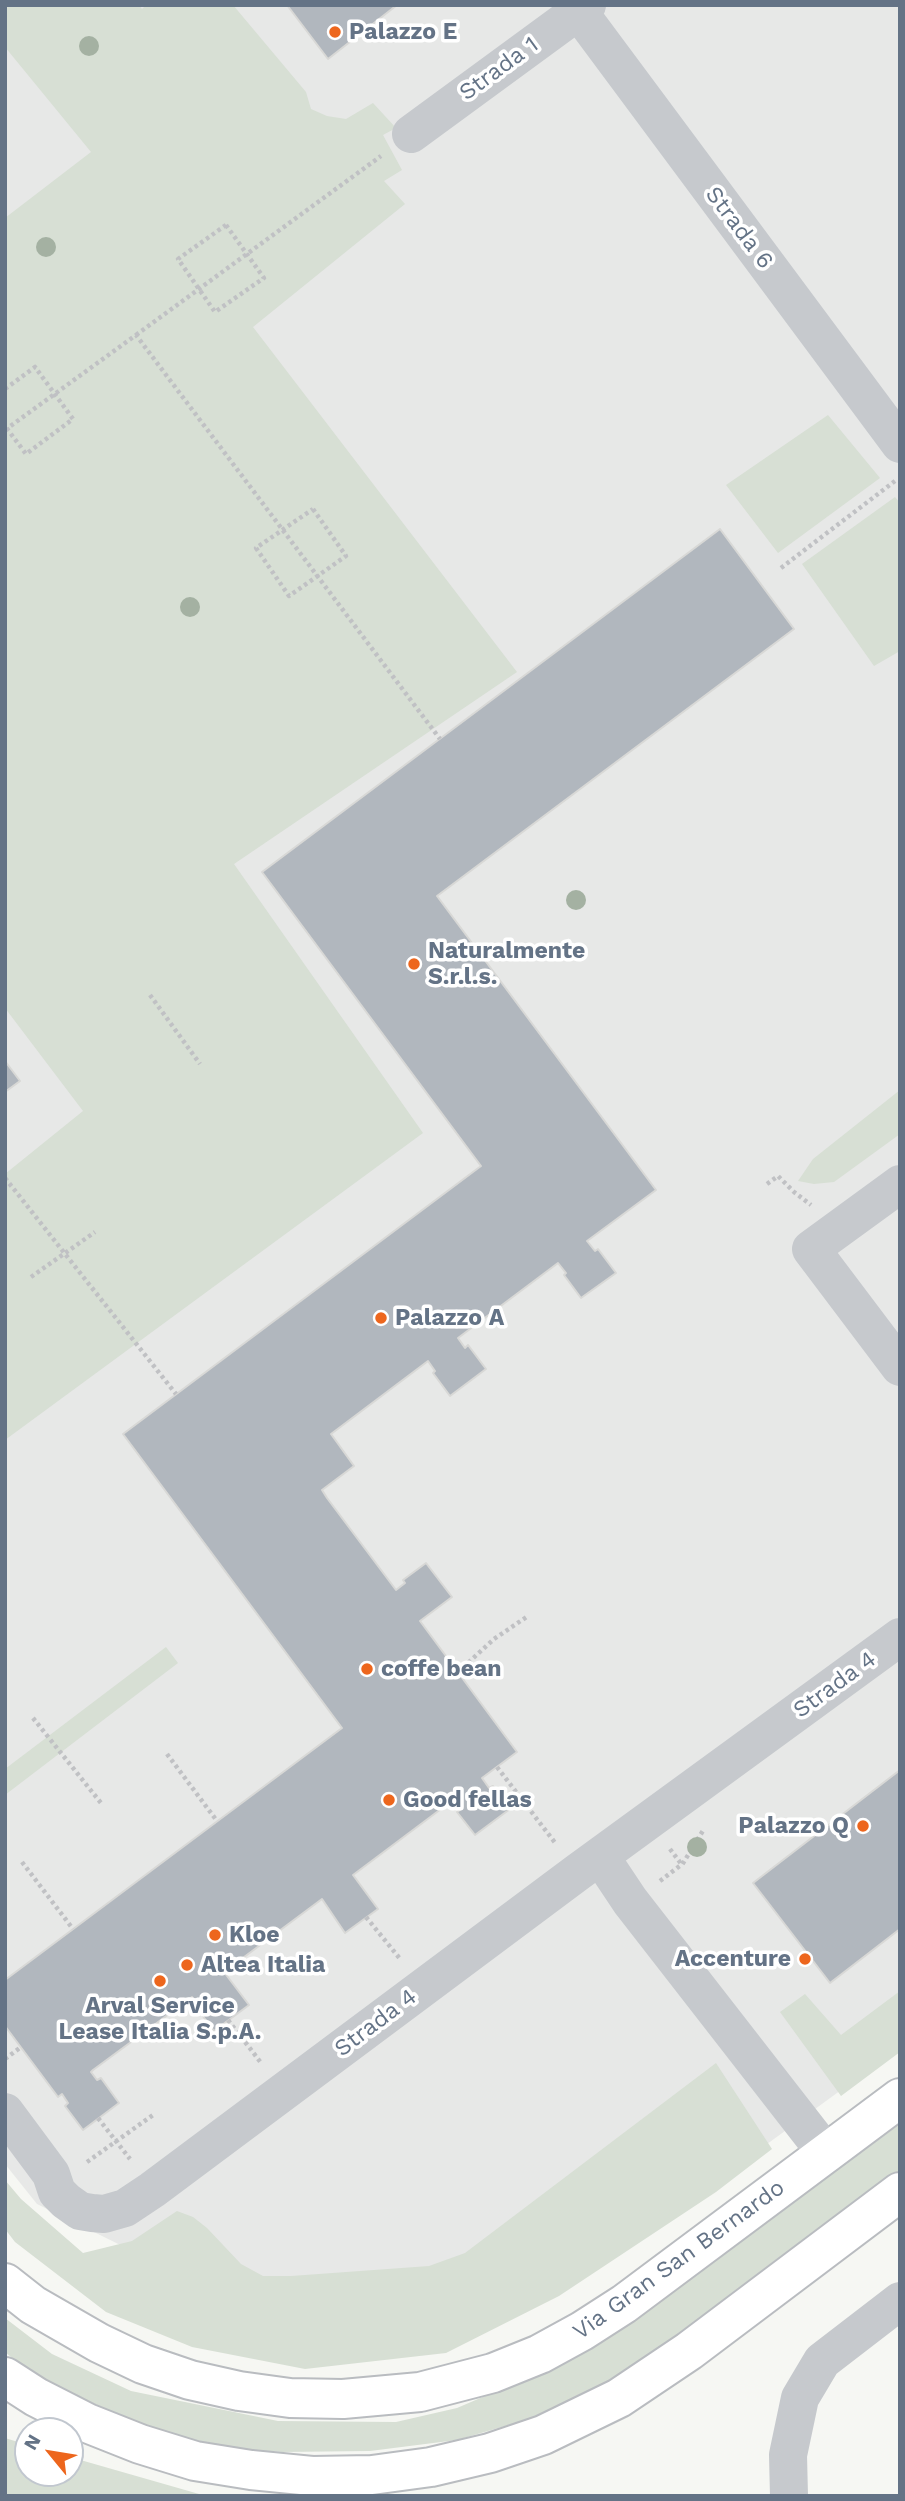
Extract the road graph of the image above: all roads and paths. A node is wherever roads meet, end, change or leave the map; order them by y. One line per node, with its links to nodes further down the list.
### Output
1 (583, 8): 2 (lane, Strada 1); 9 (lane, Strada 6)
2 (411, 134): 3 (path)
3 (247, 255): 4 (path); 4 (path); 4 (path)
4 (200, 289): 5 (path)
5 (136, 335): 7 (path); 11 (path)
6 (5, 388): 7 (path)
7 (55, 394): 8 (path); 8 (path)
8 (6, 428)
9 (900, 444)
10 (900, 478): 12 (path)
11 (282, 529): 13 (path); 13 (path); 13 (path)
12 (781, 568)
13 (318, 576): 14 (path)
14 (440, 739)
15 (150, 995): 16 (path)
16 (200, 1064)
17 (5, 1178): 20 (path)
18 (900, 1184): 22 (lane)
19 (95, 1232): 20 (path)
20 (64, 1254): 21 (path); 23 (path)
21 (30, 1277)
22 (900, 1367)
23 (176, 1395)
24 (528, 1616): 26 (path)
25 (900, 1637): 33 (lane, Strada 4)
26 (458, 1672)
27 (33, 1718): 30 (path)
28 (167, 1754): 31 (path)
29 (496, 1767): 33 (path)
30 (101, 1803)
31 (217, 1821)
32 (22, 1861): 37 (path)
33 (589, 1864): 38 (lane, Strada 4); 48 (lane)
34 (682, 1865): 35 (path)
35 (665, 1878)
36 (366, 1917): 38 (path)
37 (74, 1929)
38 (424, 1987): 42 (lane, Strada 4)
39 (228, 2021): 42 (path)
40 (21, 2047): 41 (path)
41 (5, 2059)
42 (284, 2092): 50 (lane, Strada 4)
43 (900, 2098): 48 (main road, Via Gran San Bernardo)
44 (5, 2112): 50 (lane, Strada 4)
45 (153, 2115): 47 (path)
46 (98, 2118): 47 (path)
47 (117, 2141): 49 (path); 50 (path)
48 (826, 2153): 52 (main road, Via Gran San Bernardo)
49 (85, 2164)
50 (152, 2190)
51 (900, 2192): 54 (main road)
52 (5, 2283)
53 (900, 2301): 55 (lane)
54 (5, 2377)
55 (789, 2496)

